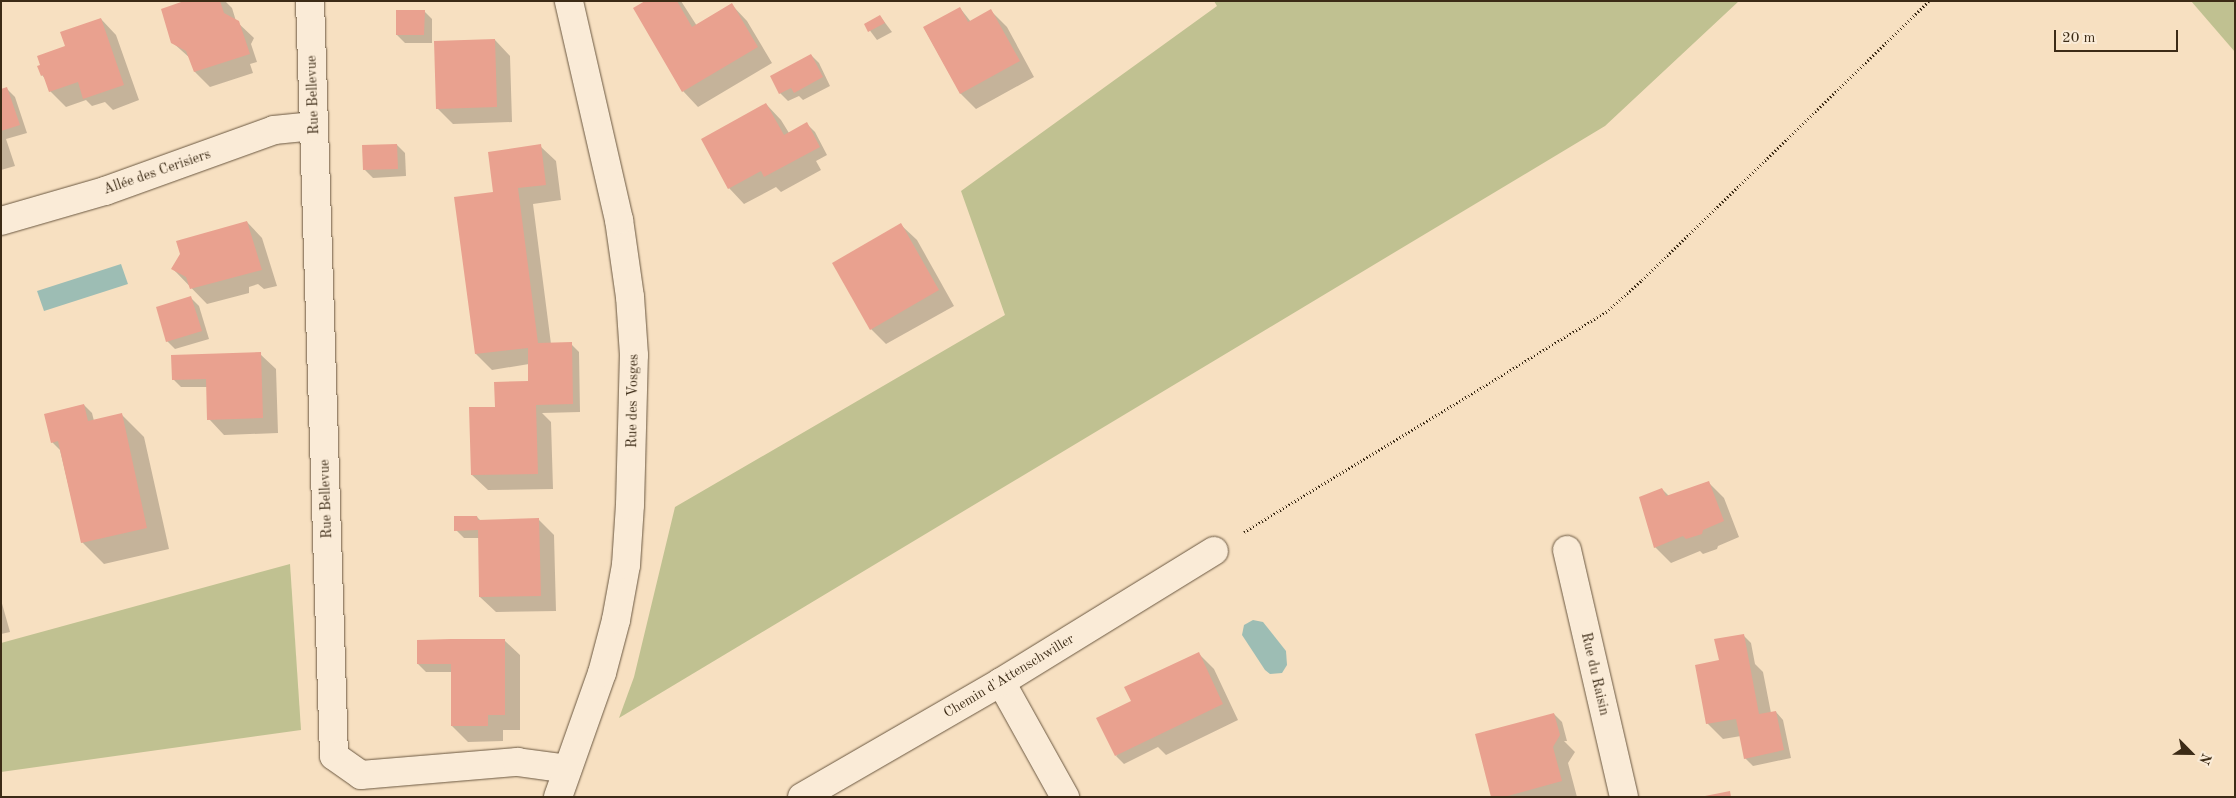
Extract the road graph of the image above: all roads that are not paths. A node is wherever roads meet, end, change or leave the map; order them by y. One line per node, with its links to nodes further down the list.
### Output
1 (310, 1): 3 (street, Rue Bellevue)
2 (569, 1): 8 (street, Rue des Vosges)
3 (314, 126): 4 (street, Allée des Cerisiers); 8 (street, Rue Bellevue)
4 (1, 221)
5 (1567, 550): 12 (street, Rue du Raisin)
6 (1214, 551): 7 (street, Chemin d'Attenschwiller)
7 (1001, 682): 10 (street, Chemin d'Attenschwiller); 11 (street)
8 (568, 769): 9 (street, Rue des Vosges)
9 (558, 797)
10 (802, 797)
11 (1065, 797)
12 (1624, 797)

